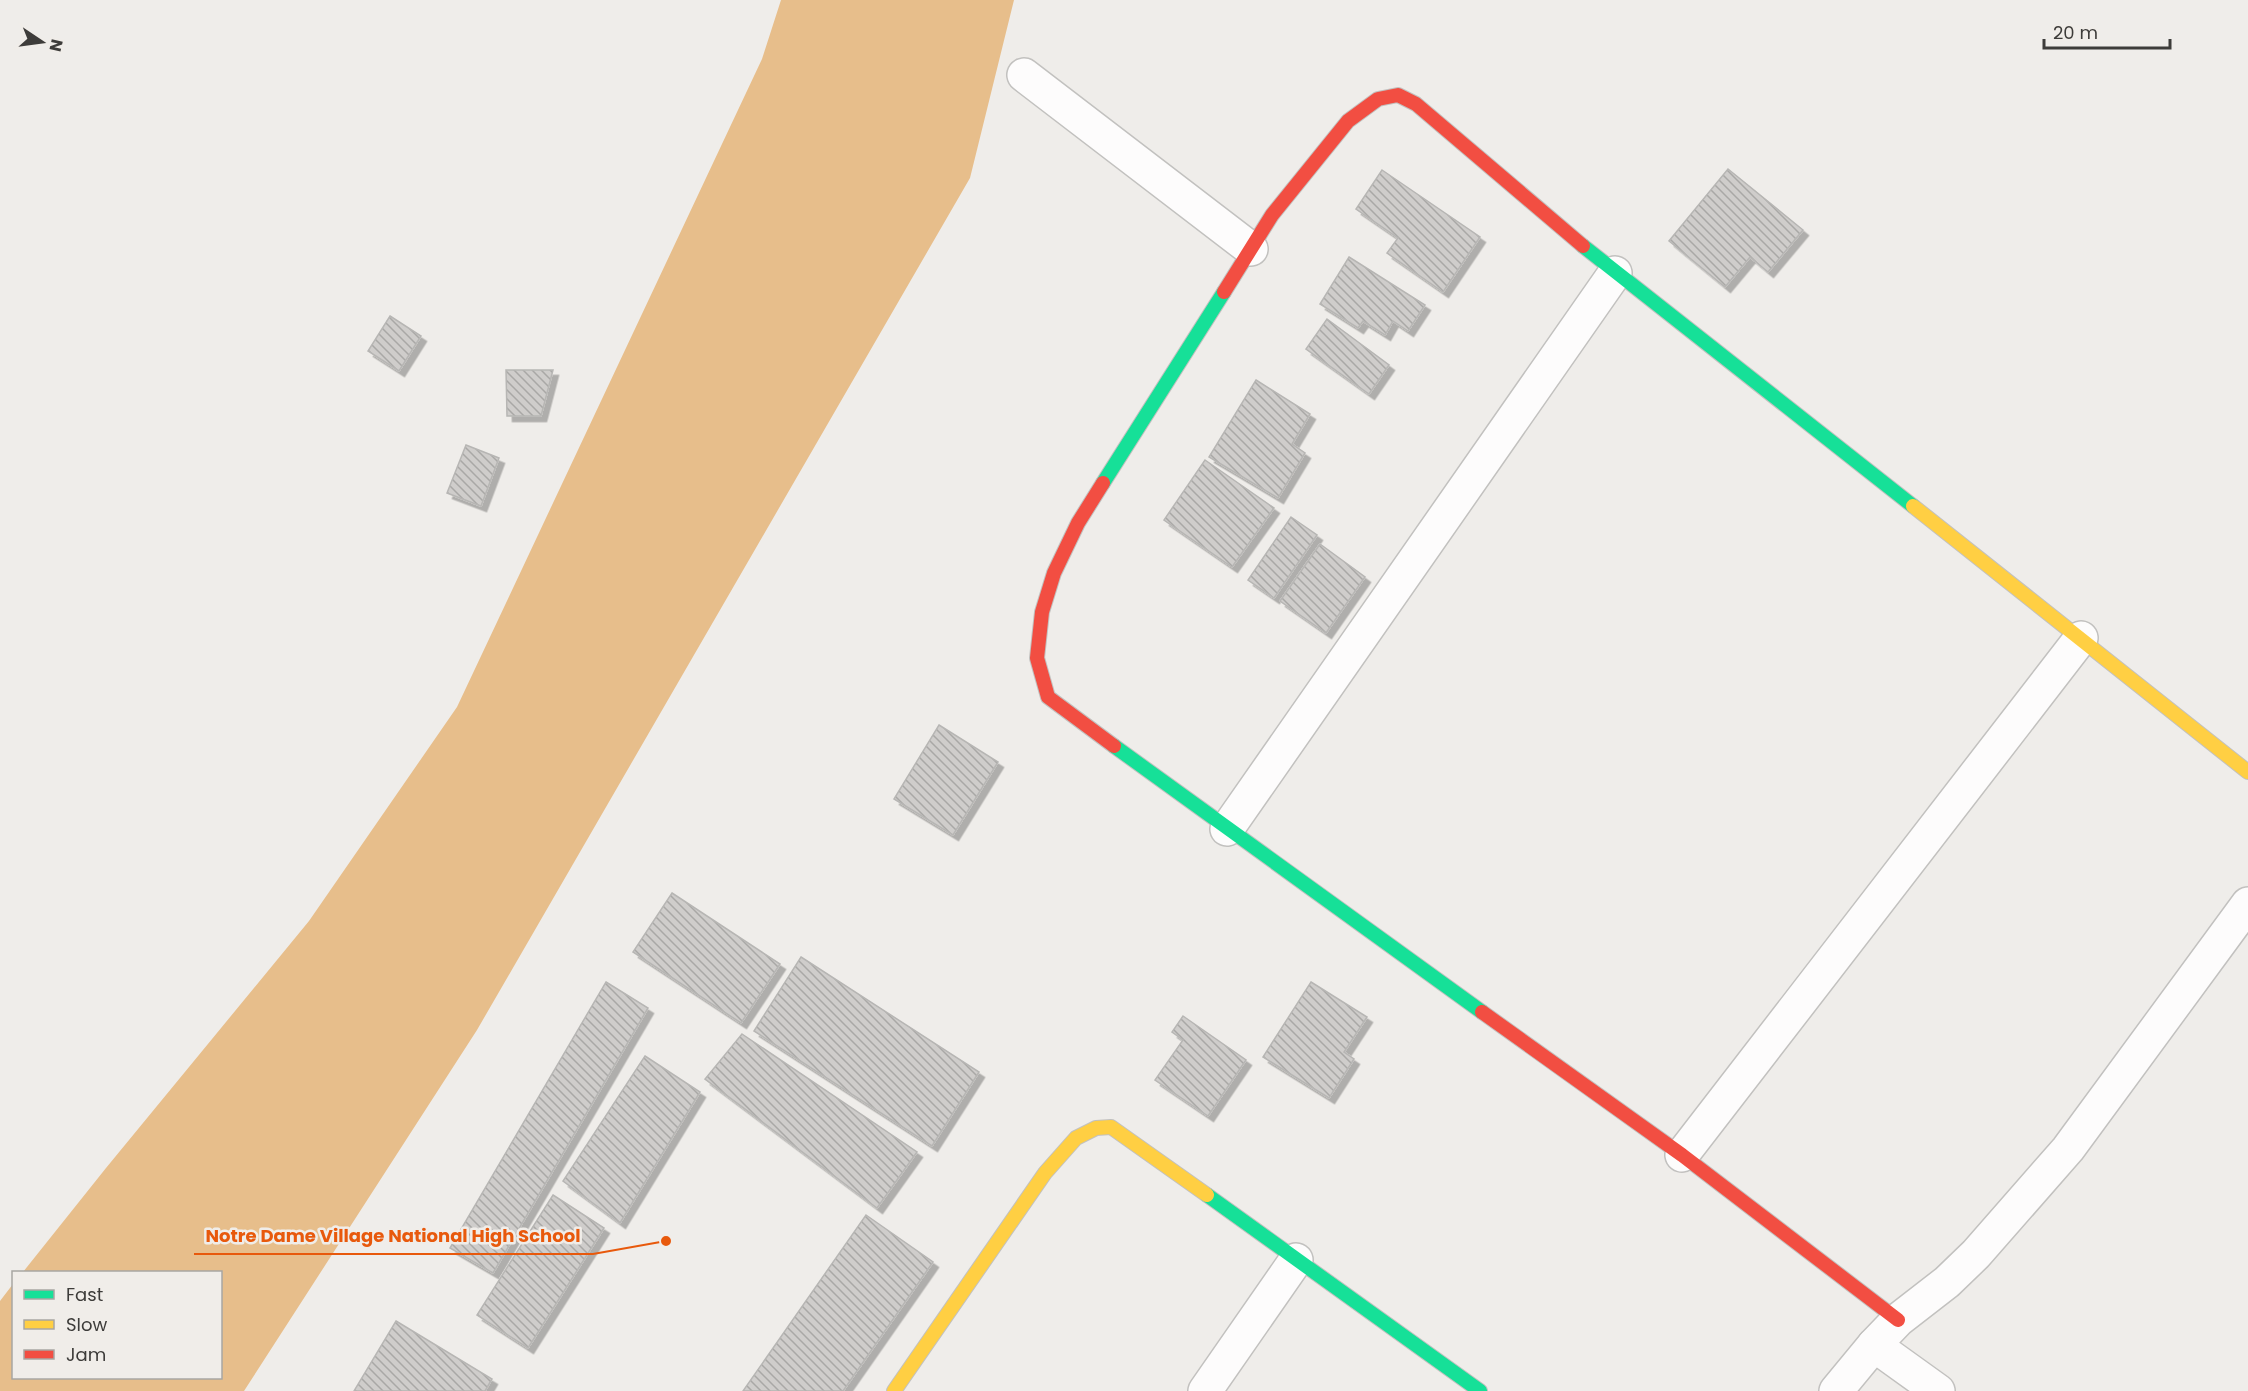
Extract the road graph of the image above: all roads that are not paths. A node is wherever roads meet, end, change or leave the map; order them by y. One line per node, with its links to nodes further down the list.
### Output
1 (1024, 75): 2 (street)
2 (1251, 249): 3 (street); 6 (street)
3 (1615, 273): 4 (street); 6 (street)
4 (2081, 638): 5 (street); 8 (street)
5 (2248, 772)
6 (1227, 829): 8 (street)
7 (2248, 904): 10 (street)
8 (1682, 1155): 10 (street)
9 (1296, 1260): 12 (street); 13 (street); 14 (street)
10 (1898, 1320): 11 (street)
11 (1874, 1345): 15 (street); 16 (street)
12 (894, 1391)
13 (1205, 1391)
14 (1480, 1391)
15 (1836, 1391)
16 (1938, 1391)

